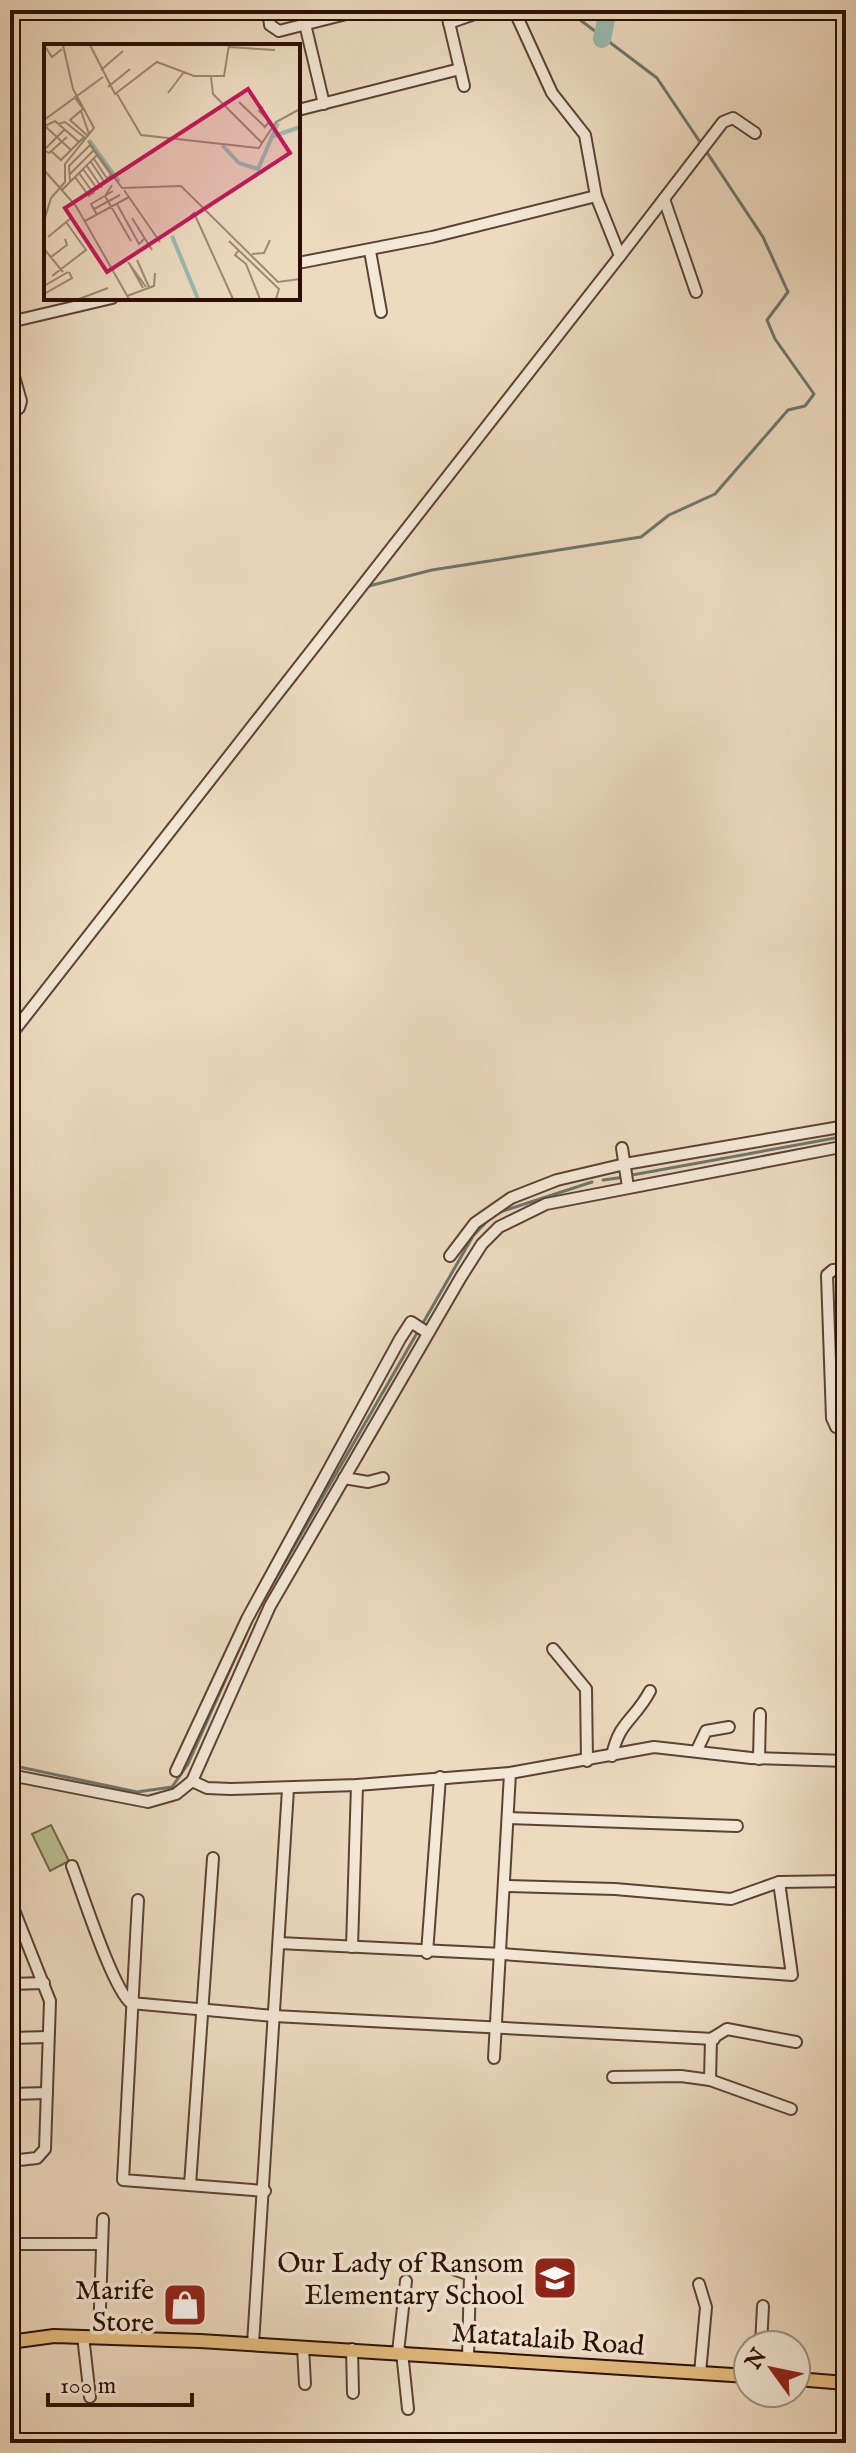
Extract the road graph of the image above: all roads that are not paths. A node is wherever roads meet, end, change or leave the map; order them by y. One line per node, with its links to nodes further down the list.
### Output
1 (268, 10): 7 (street)
2 (362, 10): 7 (street)
3 (446, 10): 6 (street)
4 (486, 10): 6 (street)
5 (514, 10): 13 (street)
6 (449, 23): 8 (street)
7 (305, 24): 10 (street)
8 (460, 69): 9 (street); 10 (street)
9 (464, 86)
10 (324, 104): 11 (street)
11 (300, 110)
12 (755, 133): 14 (street)
13 (596, 196): 15 (street); 16 (street)
14 (664, 199): 16 (street); 18 (street)
15 (370, 251): 17 (street); 20 (street)
16 (620, 256): 24 (street)
17 (300, 263)
18 (696, 292)
19 (91, 300): 21 (street)
20 (381, 312)
21 (10, 322)
22 (11, 371): 23 (street)
23 (10, 414)
24 (10, 1036)
25 (846, 1126): 28 (street)
26 (846, 1146): 30 (street)
27 (622, 1148): 28 (street)
28 (625, 1164): 29 (street); 30 (street)
29 (595, 1171): 31 (street); 32 (street)
30 (628, 1187): 31 (street)
31 (599, 1192): 34 (street)
32 (450, 1256)
33 (846, 1269): 35 (street)
34 (428, 1333): 36 (street); 47 (street)
35 (846, 1427)
36 (344, 1478): 37 (street); 51 (street)
37 (383, 1478)
38 (553, 1649): 45 (street)
39 (650, 1691): 43 (street)
40 (760, 1714): 44 (street)
41 (729, 1727): 42 (street)
42 (697, 1750): 43 (street); 44 (street)
43 (612, 1756): 45 (street)
44 (759, 1759): 46 (street)
45 (587, 1761): 48 (street)
46 (846, 1761)
47 (176, 1771)
48 (510, 1773): 50 (street); 54 (street)
49 (10, 1775): 51 (street)
50 (440, 1777): 52 (street); 67 (street)
51 (192, 1781): 53 (street)
52 (357, 1785): 53 (street); 66 (street)
53 (288, 1789): 65 (street)
54 (508, 1818): 55 (street); 60 (street)
55 (737, 1826)
56 (213, 1858): 72 (street)
57 (72, 1866): 71 (street)
58 (846, 1881): 59 (street)
59 (779, 1882): 60 (street); 68 (street)
60 (504, 1886): 68 (street)
61 (10, 1900): 64 (street)
62 (138, 1900): 71 (street)
63 (10, 1930): 64 (street)
64 (23, 1930): 69 (street)
65 (279, 1943): 66 (street); 73 (street)
66 (352, 1947): 67 (street)
67 (427, 1953): 68 (street)
68 (502, 1954): 74 (street)
69 (44, 1983): 70 (street); 75 (street)
70 (10, 1984)
71 (131, 2003): 72 (street); 86 (street)
72 (203, 2008): 73 (street); 86 (street)
73 (274, 2016): 74 (street); 87 (street)
74 (494, 2026): 77 (street); 79 (street)
75 (48, 2037): 76 (street); 82 (street)
76 (10, 2038)
77 (712, 2039): 78 (street); 81 (street)
78 (796, 2042)
79 (494, 2058)
80 (613, 2077): 81 (street)
81 (710, 2080): 84 (street)
82 (47, 2093): 83 (street); 85 (street)
83 (10, 2094)
84 (791, 2109)
85 (10, 2161)
86 (190, 2185): 87 (street)
87 (265, 2191): 99 (street)
88 (103, 2219): 90 (street)
89 (18, 2244): 90 (street)
90 (101, 2244): 97 (street)
91 (450, 2268): 103 (street)
92 (406, 2281): 102 (street)
93 (699, 2284): 104 (street)
94 (763, 2306): 95 (street)
95 (762, 2329)
96 (83, 2336): 97 (main road, Matatalaib Road); 98 (main road, Matatalaib Road); 110 (street)
97 (99, 2337): 99 (main road, Matatalaib Road)
98 (10, 2342)
99 (253, 2344): 100 (main road, Matatalaib Road)
100 (303, 2347): 101 (main road, Matatalaib Road); 108 (street)
101 (352, 2349): 102 (main road, Matatalaib Road); 109 (street)
102 (400, 2352): 103 (main road, Matatalaib Road); 111 (street)
103 (468, 2357): 104 (main road, Matatalaib Road)
104 (700, 2373): 105 (main road, Matatalaib Road)
105 (732, 2375)
106 (812, 2380): 107 (main road)
107 (846, 2383)
108 (305, 2384)
109 (353, 2393)
110 (90, 2397)
111 (408, 2409)

